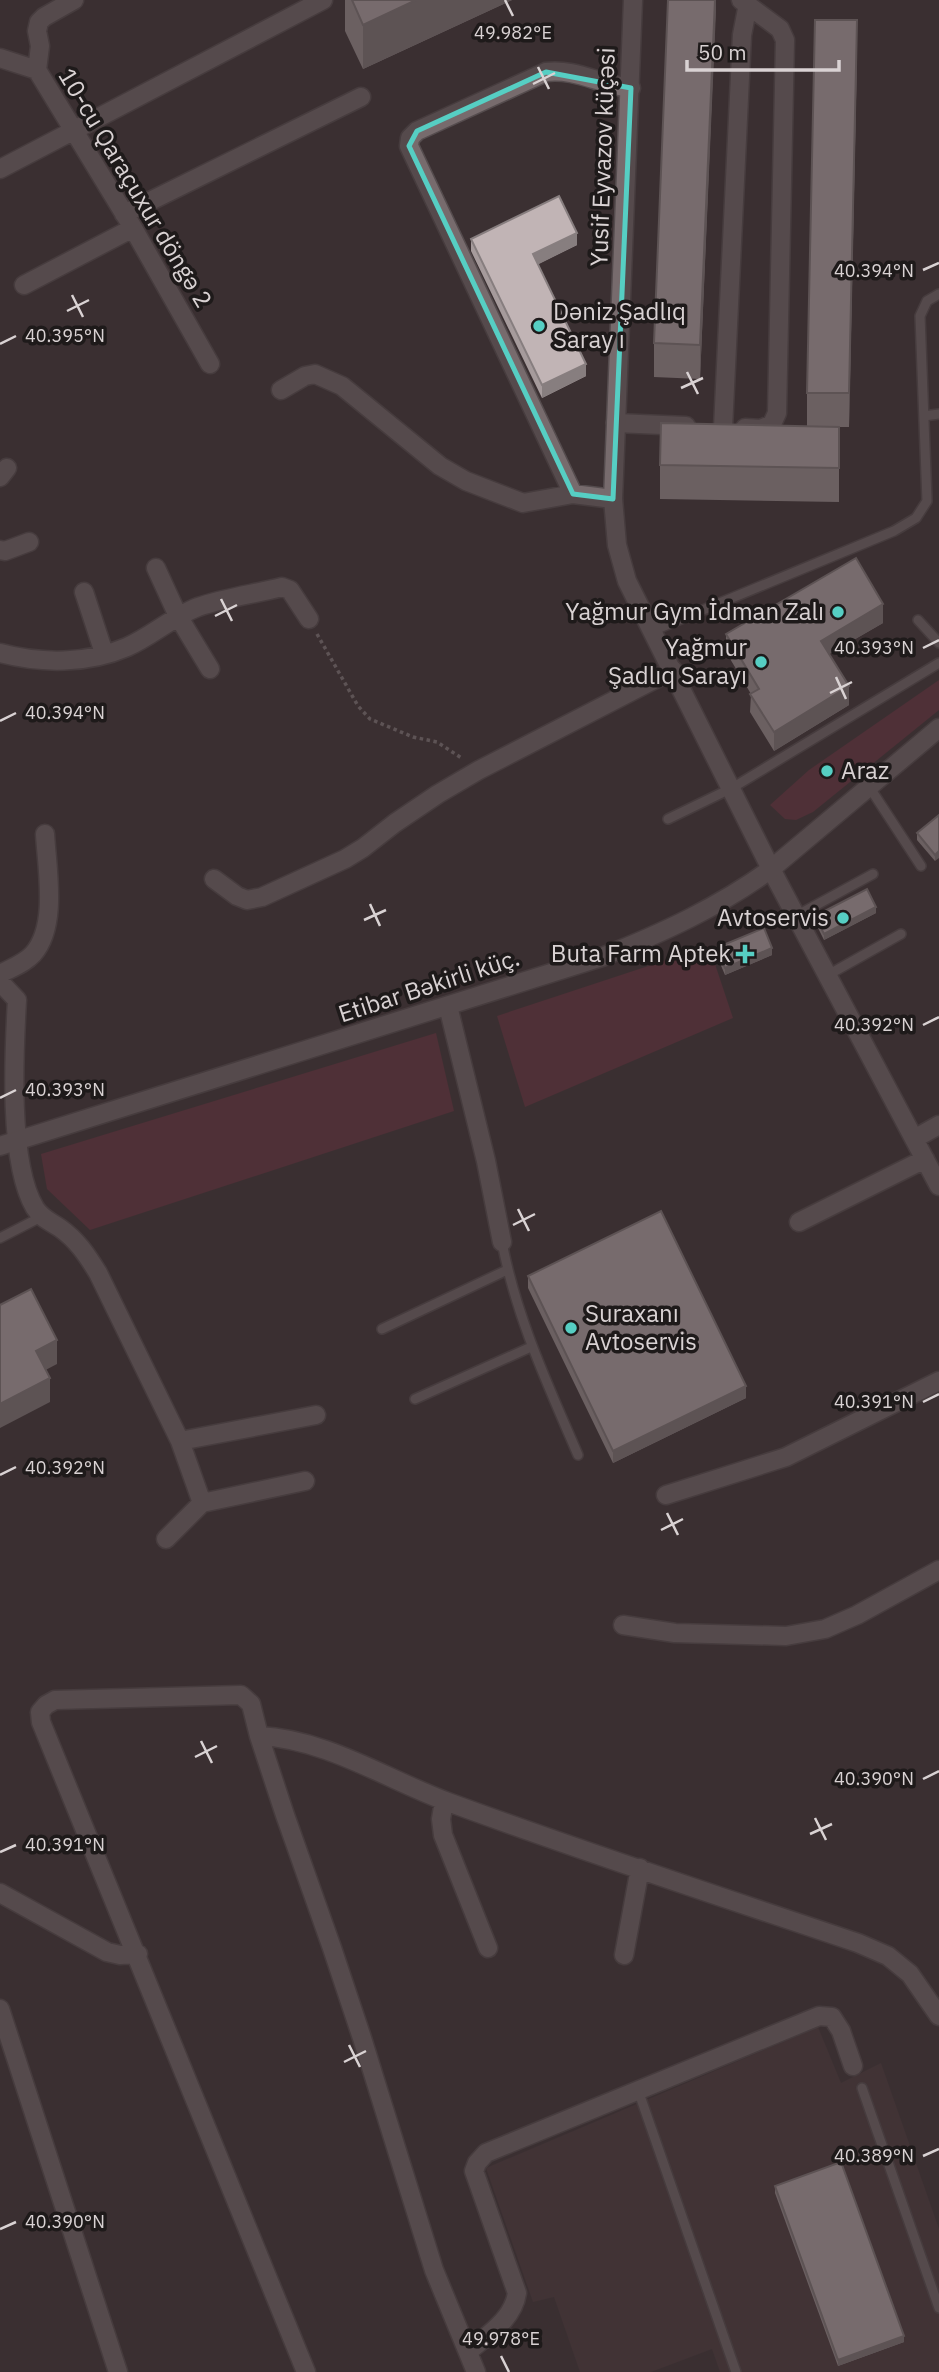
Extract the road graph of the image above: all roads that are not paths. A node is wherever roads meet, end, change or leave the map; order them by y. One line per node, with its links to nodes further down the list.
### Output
1 (74, 0): 6 (street)
2 (323, 0): 9 (street)
3 (633, 0): 7 (street, Yusif Eyvazov küçəsi)
4 (744, 2): 19 (street); 19 (street)
5 (0, 58): 6 (street, 10-cu Qaraçuxur döngə 2)
6 (37, 70): 9 (street, 10-cu Qaraçuxur döngə 2)
7 (631, 88): 18 (street, Yusif Eyvazov küçəsi); 20 (street)
8 (361, 97): 11 (street)
9 (74, 131): 10 (street); 11 (street, 10-cu Qaraçuxur döngə 2)
10 (0, 169)
11 (129, 221): 12 (street); 14 (street, 10-cu Qaraçuxur döngə 2)
12 (24, 285)
13 (939, 294): 17 (lane)
14 (211, 364)
15 (281, 390): 20 (street)
16 (939, 414): 17 (lane)
17 (924, 416): 29 (lane)
18 (616, 423): 19 (street); 21 (street, Yusif Eyvazov küçəsi)
19 (723, 428)
20 (573, 494): 21 (street)
21 (612, 499): 29 (street, Yusif Eyvazov küçəsi)
22 (29, 542): 23 (street)
23 (0, 550)
24 (156, 568): 26 (street)
25 (84, 592): 32 (street)
26 (178, 616): 27 (street); 32 (street); 34 (street)
27 (309, 619)
28 (918, 620): 30 (lane)
29 (652, 631): 35 (street, Yusif Eyvazov küçəsi)
30 (939, 643)
31 (0, 653): 32 (street)
32 (104, 653)
33 (939, 663): 37 (lane)
34 (210, 669)
35 (673, 670): 37 (street, Yusif Eyvazov küçəsi); 44 (street)
36 (939, 728): 38 (street, Etibar Bəkirli küç.)
37 (732, 788): 39 (lane); 42 (street, Yusif Eyvazov küçəsi)
38 (870, 788): 41 (lane); 42 (street, Etibar Bəkirli küç.)
39 (668, 819)
40 (45, 834): 47 (street)
41 (921, 866)
42 (771, 869): 45 (street, Yusif Eyvazov küçəsi); 50 (street, Etibar Bəkirli küç.)
43 (873, 874): 45 (lane)
44 (214, 879)
45 (796, 915): 48 (street, Yusif Eyvazov küçəsi)
46 (901, 934): 48 (lane)
47 (0, 974)
48 (828, 975): 52 (street, Yusif Eyvazov küçəsi)
49 (0, 982): 53 (street)
50 (448, 1006): 53 (street, Etibar Bəkirli küç.); 59 (street)
51 (939, 1125): 52 (street)
52 (914, 1139): 54 (street, Yusif Eyvazov küçəsi)
53 (9, 1143): 56 (street)
54 (925, 1159): 55 (street, Yusif Eyvazov küçəsi); 57 (street)
55 (939, 1186)
56 (41, 1217): 58 (lane); 66 (street)
57 (799, 1222)
58 (0, 1238)
59 (502, 1242): 60 (lane)
60 (507, 1270): 61 (lane); 62 (lane)
61 (382, 1329)
62 (531, 1347): 64 (lane); 67 (lane)
63 (939, 1381): 69 (street)
64 (415, 1399)
65 (317, 1415): 66 (street)
66 (180, 1441): 70 (street)
67 (578, 1455)
68 (305, 1481): 70 (street)
69 (666, 1495)
70 (202, 1503): 71 (street)
71 (166, 1539)
72 (939, 1570): 73 (street)
73 (623, 1625)
74 (259, 1735): 75 (street); 79 (street); 87 (street)
75 (444, 1801): 76 (street); 78 (street)
76 (640, 1868): 80 (street); 82 (street)
77 (0, 1893): 79 (street)
78 (488, 1948)
79 (138, 1954): 89 (street)
80 (624, 1955)
81 (0, 2009): 88 (street)
82 (939, 2016)
83 (853, 2066): 85 (street)
84 (862, 2088): 86 (lane)
85 (638, 2090): 87 (street); 91 (lane)
86 (939, 2308)
87 (468, 2352): 90 (street)
88 (118, 2372)
89 (306, 2372)
90 (476, 2372)
91 (736, 2372)

